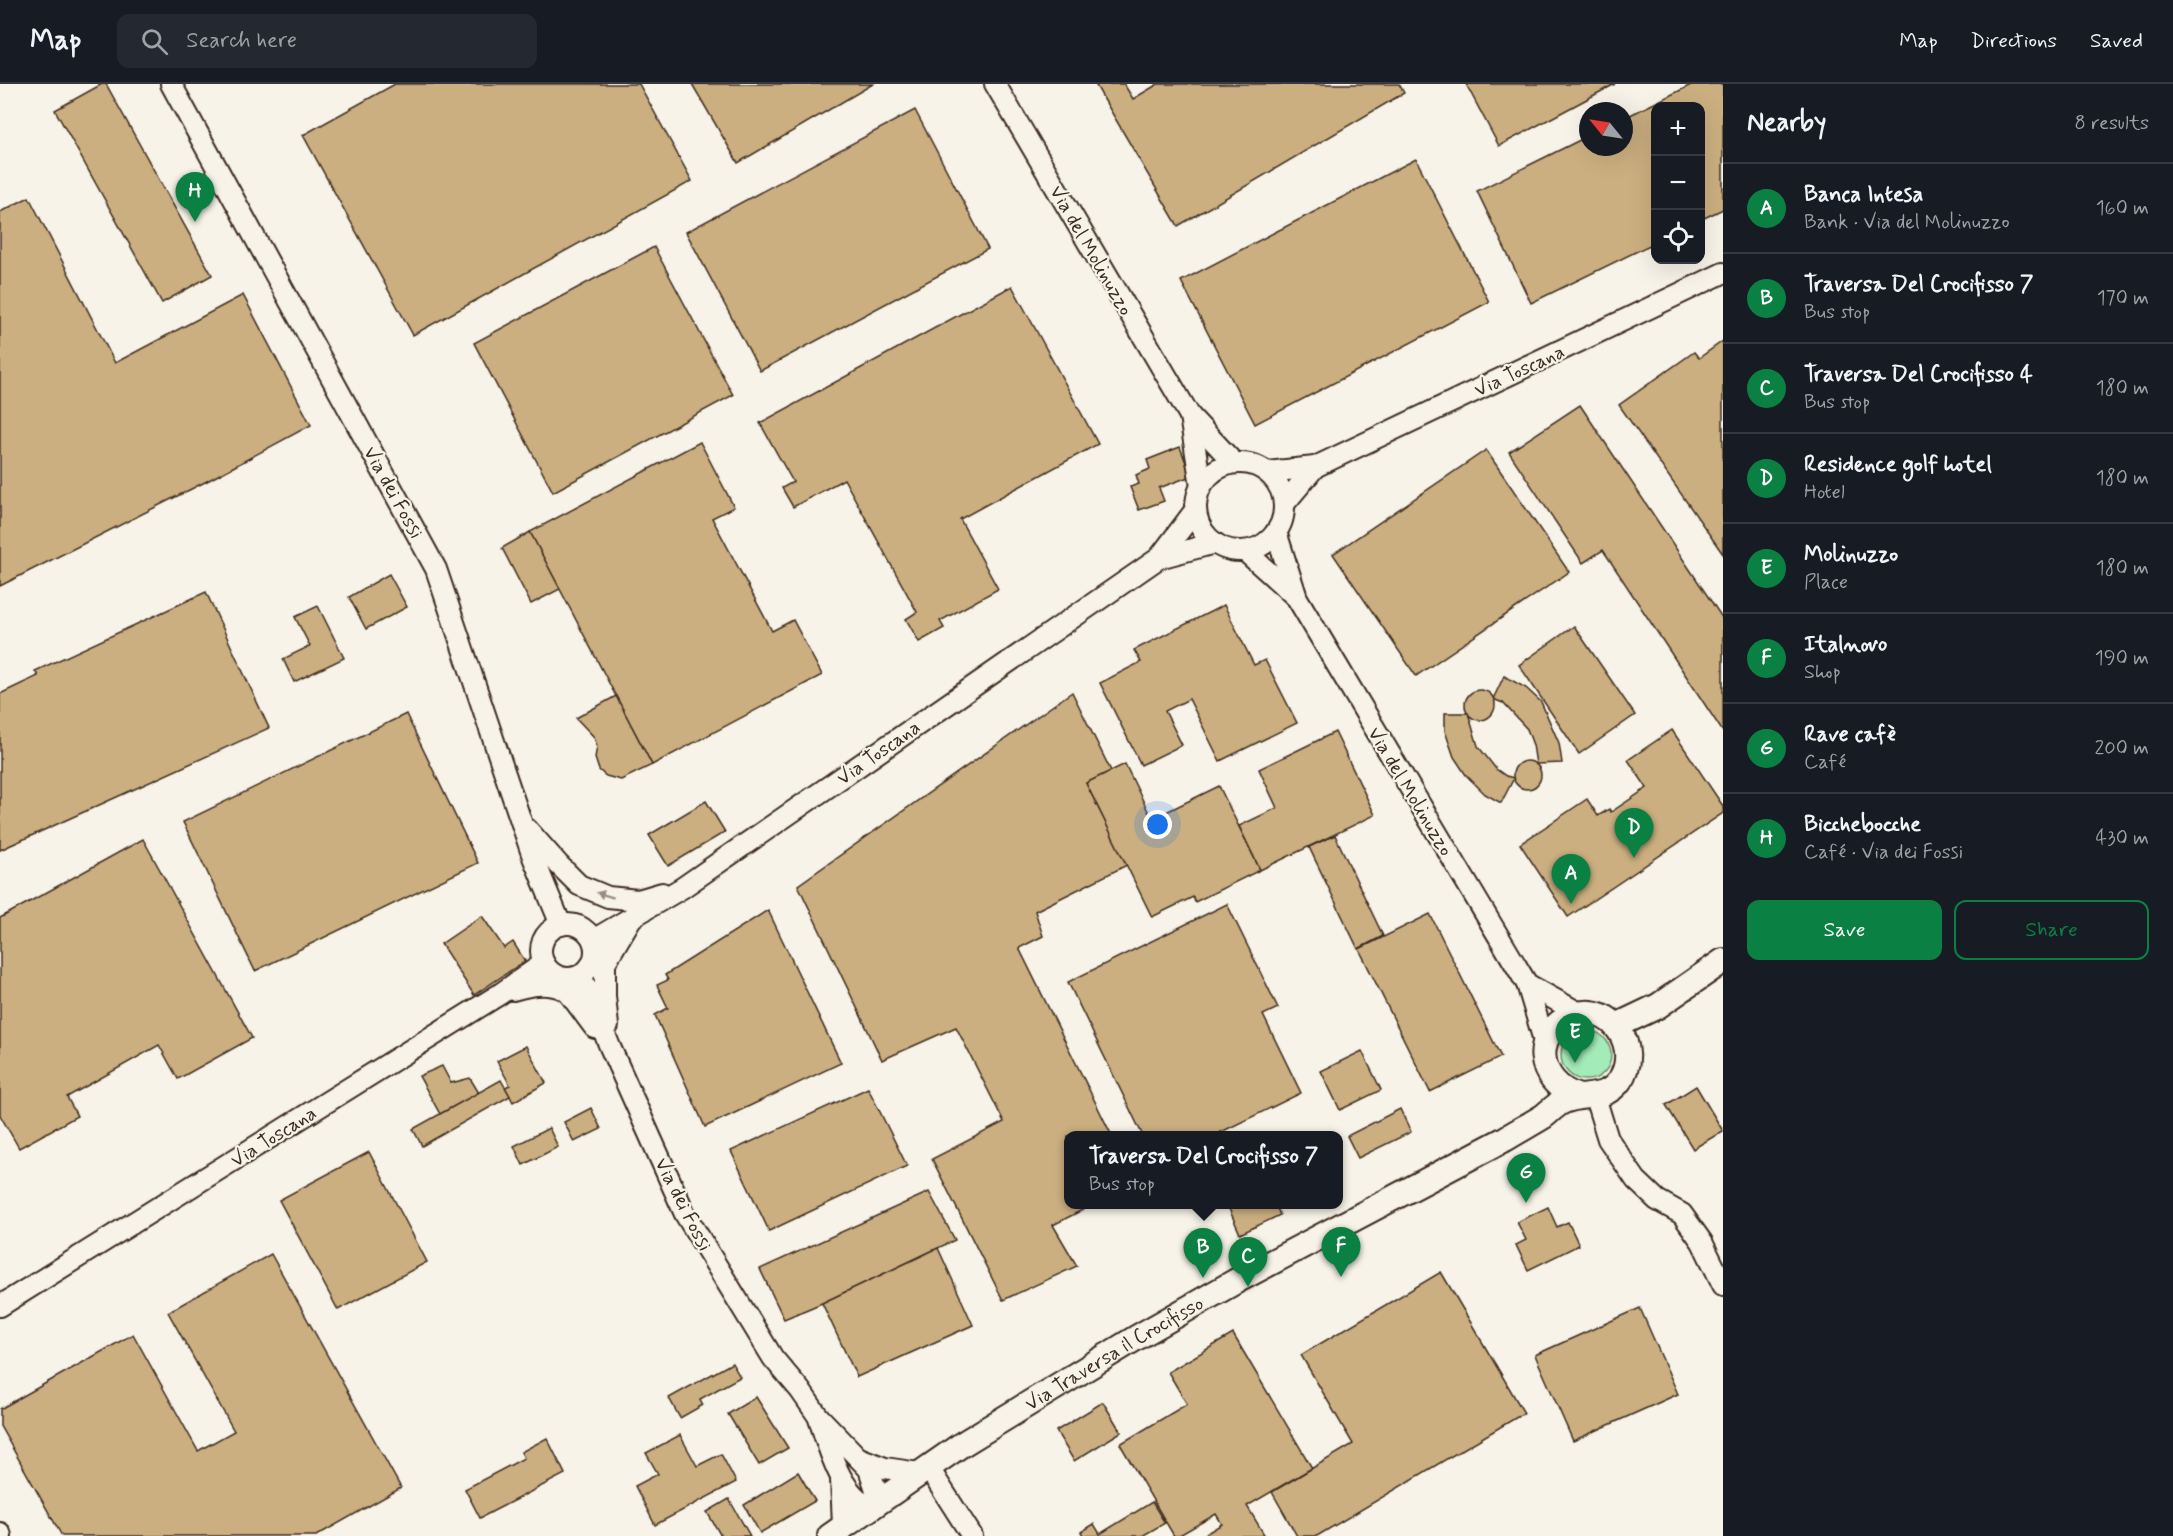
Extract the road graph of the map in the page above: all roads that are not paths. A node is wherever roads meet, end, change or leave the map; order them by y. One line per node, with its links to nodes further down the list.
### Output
1 (171, 84): 16 (street, Via dei Fossi)
2 (995, 84): 4 (street, Via del Molinuzzo)
3 (1723, 273): 6 (street, Via Toscana)
4 (1190, 416): 5 (street, Via del Molinuzzo); 8 (street, Via del Molinuzzo)
5 (1234, 463): 7 (street); 8 (street)
6 (1315, 466): 7 (street, Via Toscana); 9 (street, Via Toscana)
7 (1267, 472): 9 (street)
8 (1202, 486): 10 (street)
9 (1284, 504): 11 (street)
10 (1196, 509): 12 (street); 14 (street, Via Toscana)
11 (1276, 532): 13 (street); 15 (street, Via del Molinuzzo)
12 (1215, 543): 13 (street); 14 (street, Via Toscana)
13 (1245, 550): 15 (street, Via del Molinuzzo)
14 (1159, 558): 17 (street, Via Toscana)
15 (1297, 598): 24 (street, Via del Molinuzzo)
16 (522, 823): 17 (street, one-way to 16); 19 (street, Via dei Fossi)
17 (682, 888): 18 (street, Via Toscana)
18 (631, 919): 20 (street, Via Toscana); 30 (street)
19 (561, 925): 20 (street); 22 (street)
20 (593, 940): 23 (street)
21 (1723, 961): 26 (street, Via Traversa il Crocifisso)
22 (544, 963): 23 (street); 25 (street, Via Toscana)
23 (580, 975): 30 (street, Via dei Fossi)
24 (1527, 984): 27 (street); 29 (street, Via del Molinuzzo)
25 (500, 994): 30 (street); 36 (street, Via Toscana)
26 (1658, 1006): 28 (street, Via Traversa il Crocifisso); 31 (street, Via Traversa il Crocifisso)
27 (1579, 1013): 28 (street); 29 (street)
28 (1616, 1026): 31 (street)
29 (1545, 1044): 32 (street)
30 (610, 1047): 37 (street, Via dei Fossi)
31 (1628, 1050): 33 (street, Via Traversa il Crocifisso)
32 (1555, 1084): 33 (street); 34 (street, Via Traversa il Crocifisso)
33 (1587, 1097): 34 (street, Via Traversa il Crocifisso); 35 (street)
34 (1504, 1139): 39 (street, Via Traversa il Crocifisso)
35 (1723, 1286)
36 (0, 1306)
37 (818, 1416): 38 (street, Via dei Fossi); 40 (street, Via dei Fossi)
38 (859, 1458): 39 (street, Via dei Fossi); 41 (street, Via dei Fossi)
39 (923, 1470): 41 (street, Via Traversa il Crocifisso); 43 (street)
40 (841, 1476): 41 (street, Via dei Fossi); 42 (street, Via dei Fossi)
41 (873, 1508): 42 (street, Via Traversa il Crocifisso)
42 (836, 1531)
43 (972, 1536)

